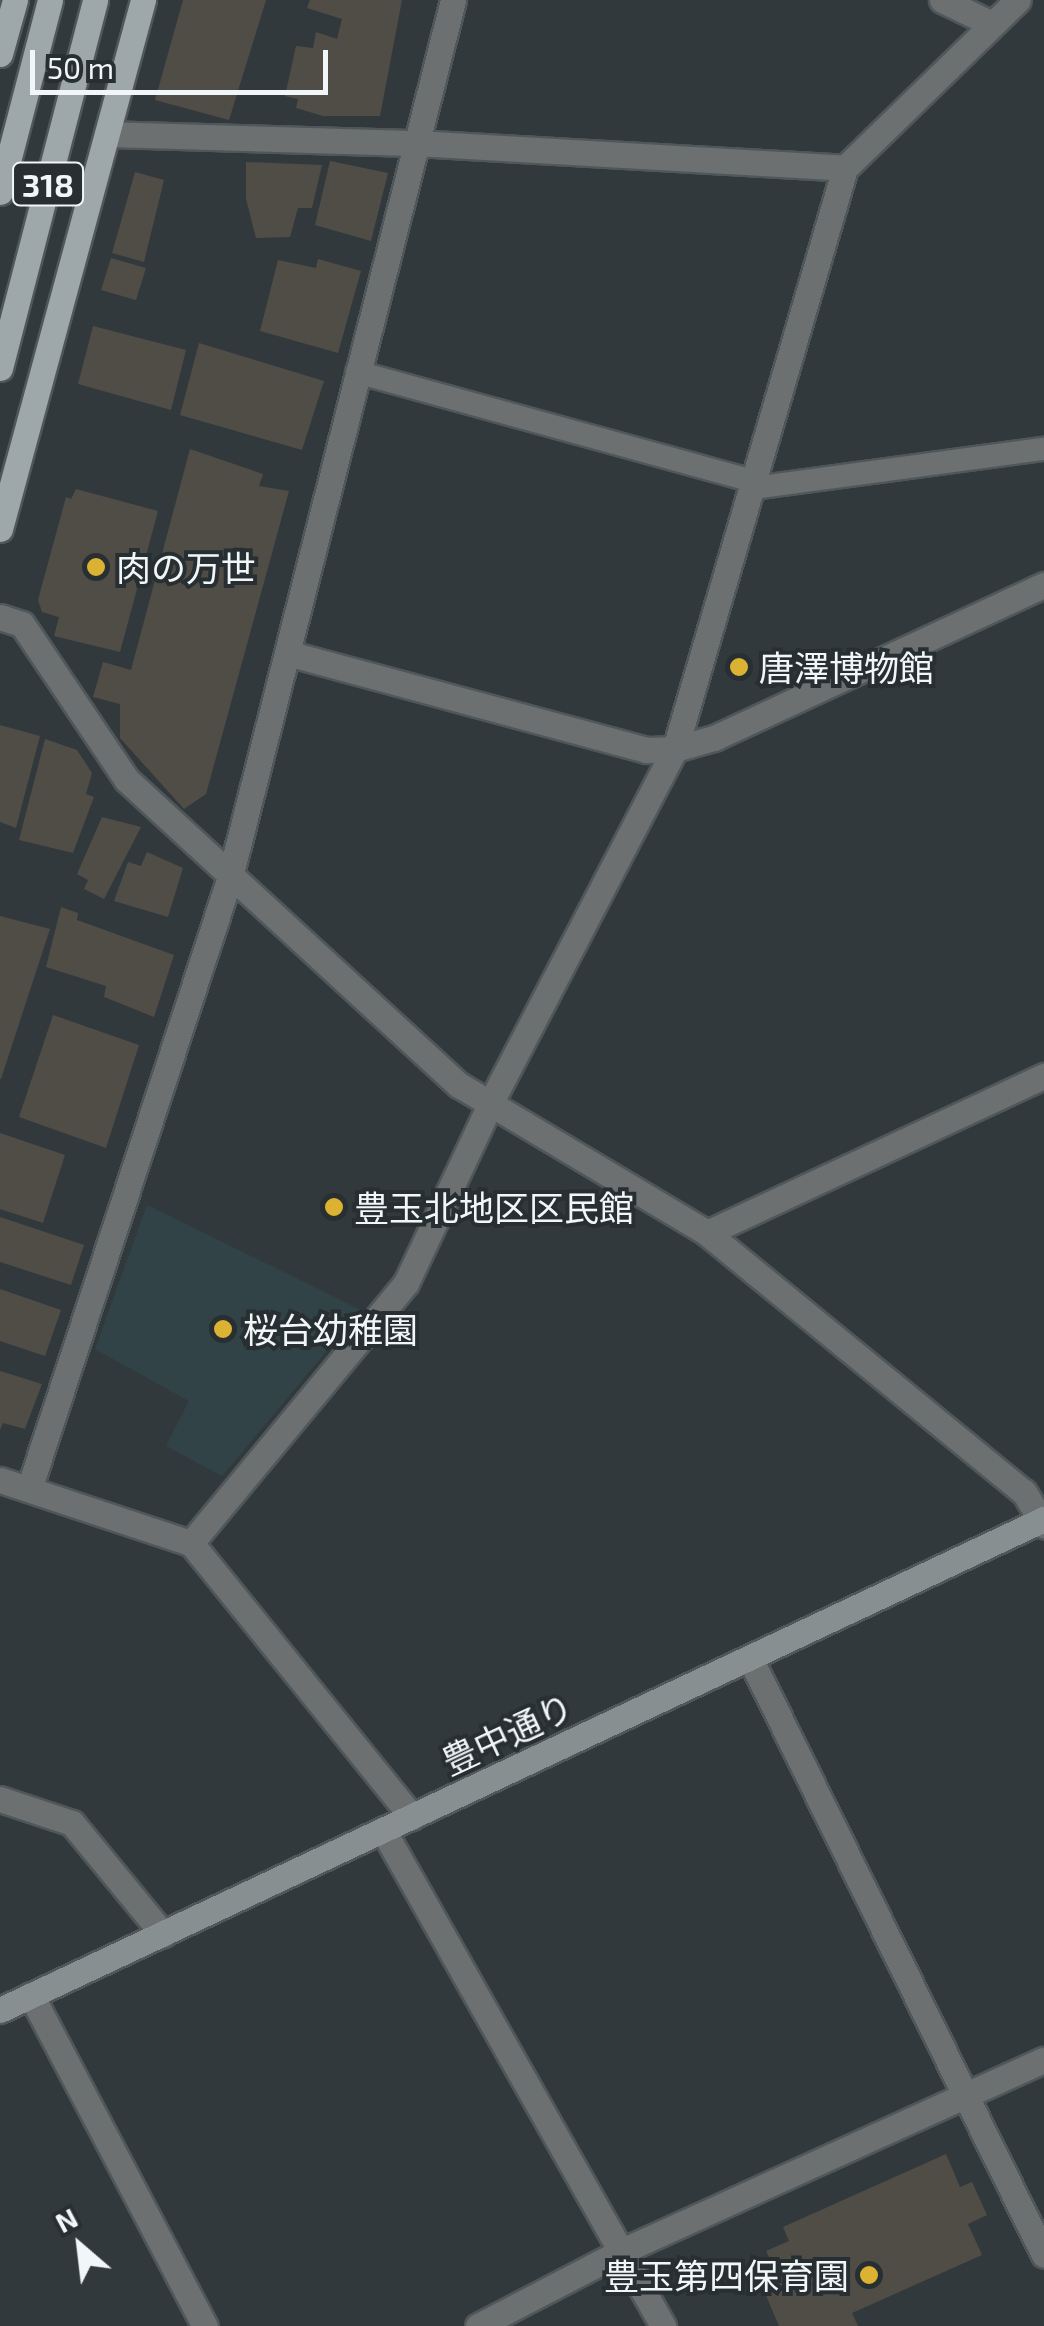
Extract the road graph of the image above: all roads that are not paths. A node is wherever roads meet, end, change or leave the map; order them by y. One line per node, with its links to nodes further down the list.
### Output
1 (15, 0): 9 (main road)
2 (50, 0): 13 (main road, 318)
3 (95, 0): 14 (main road, 318)
4 (143, 0): 10 (main road)
5 (453, 0): 11 (street)
6 (942, 0): 8 (street)
7 (1018, 0): 8 (street)
8 (992, 24): 12 (street)
9 (0, 54)
10 (106, 134): 11 (street); 18 (main road)
11 (415, 142): 12 (street); 15 (street)
12 (844, 168): 17 (street)
13 (0, 192)
14 (0, 368)
15 (357, 372): 17 (lane); 21 (street)
16 (1044, 449): 17 (lane)
17 (756, 485): 22 (street)
18 (0, 530)
19 (1044, 585): 22 (street)
20 (0, 617): 23 (street)
21 (287, 653): 22 (street); 23 (street)
22 (675, 748): 25 (street)
23 (230, 877): 25 (street); 28 (street)
24 (1044, 1076): 26 (street)
25 (491, 1102): 26 (street); 30 (street)
26 (708, 1233): 29 (street)
27 (0, 1480): 28 (street)
28 (29, 1489): 30 (street)
29 (1043, 1521): 31 (street, 豊中通り)
30 (191, 1544): 33 (street)
31 (750, 1658): 33 (street, 豊中通り); 39 (street)
32 (0, 1798): 35 (street)
33 (412, 1817): 34 (street, 豊中通り)
34 (384, 1830): 35 (street, 豊中通り); 40 (street)
35 (162, 1934): 36 (street, 豊中通り)
36 (31, 1996): 37 (street, 豊中通り); 42 (street)
37 (0, 2010)
38 (1044, 2060): 39 (street)
39 (968, 2094): 40 (street); 41 (street)
40 (620, 2252): 43 (street); 44 (street)
41 (1044, 2255)
42 (205, 2326)
43 (478, 2326)
44 (663, 2326)

